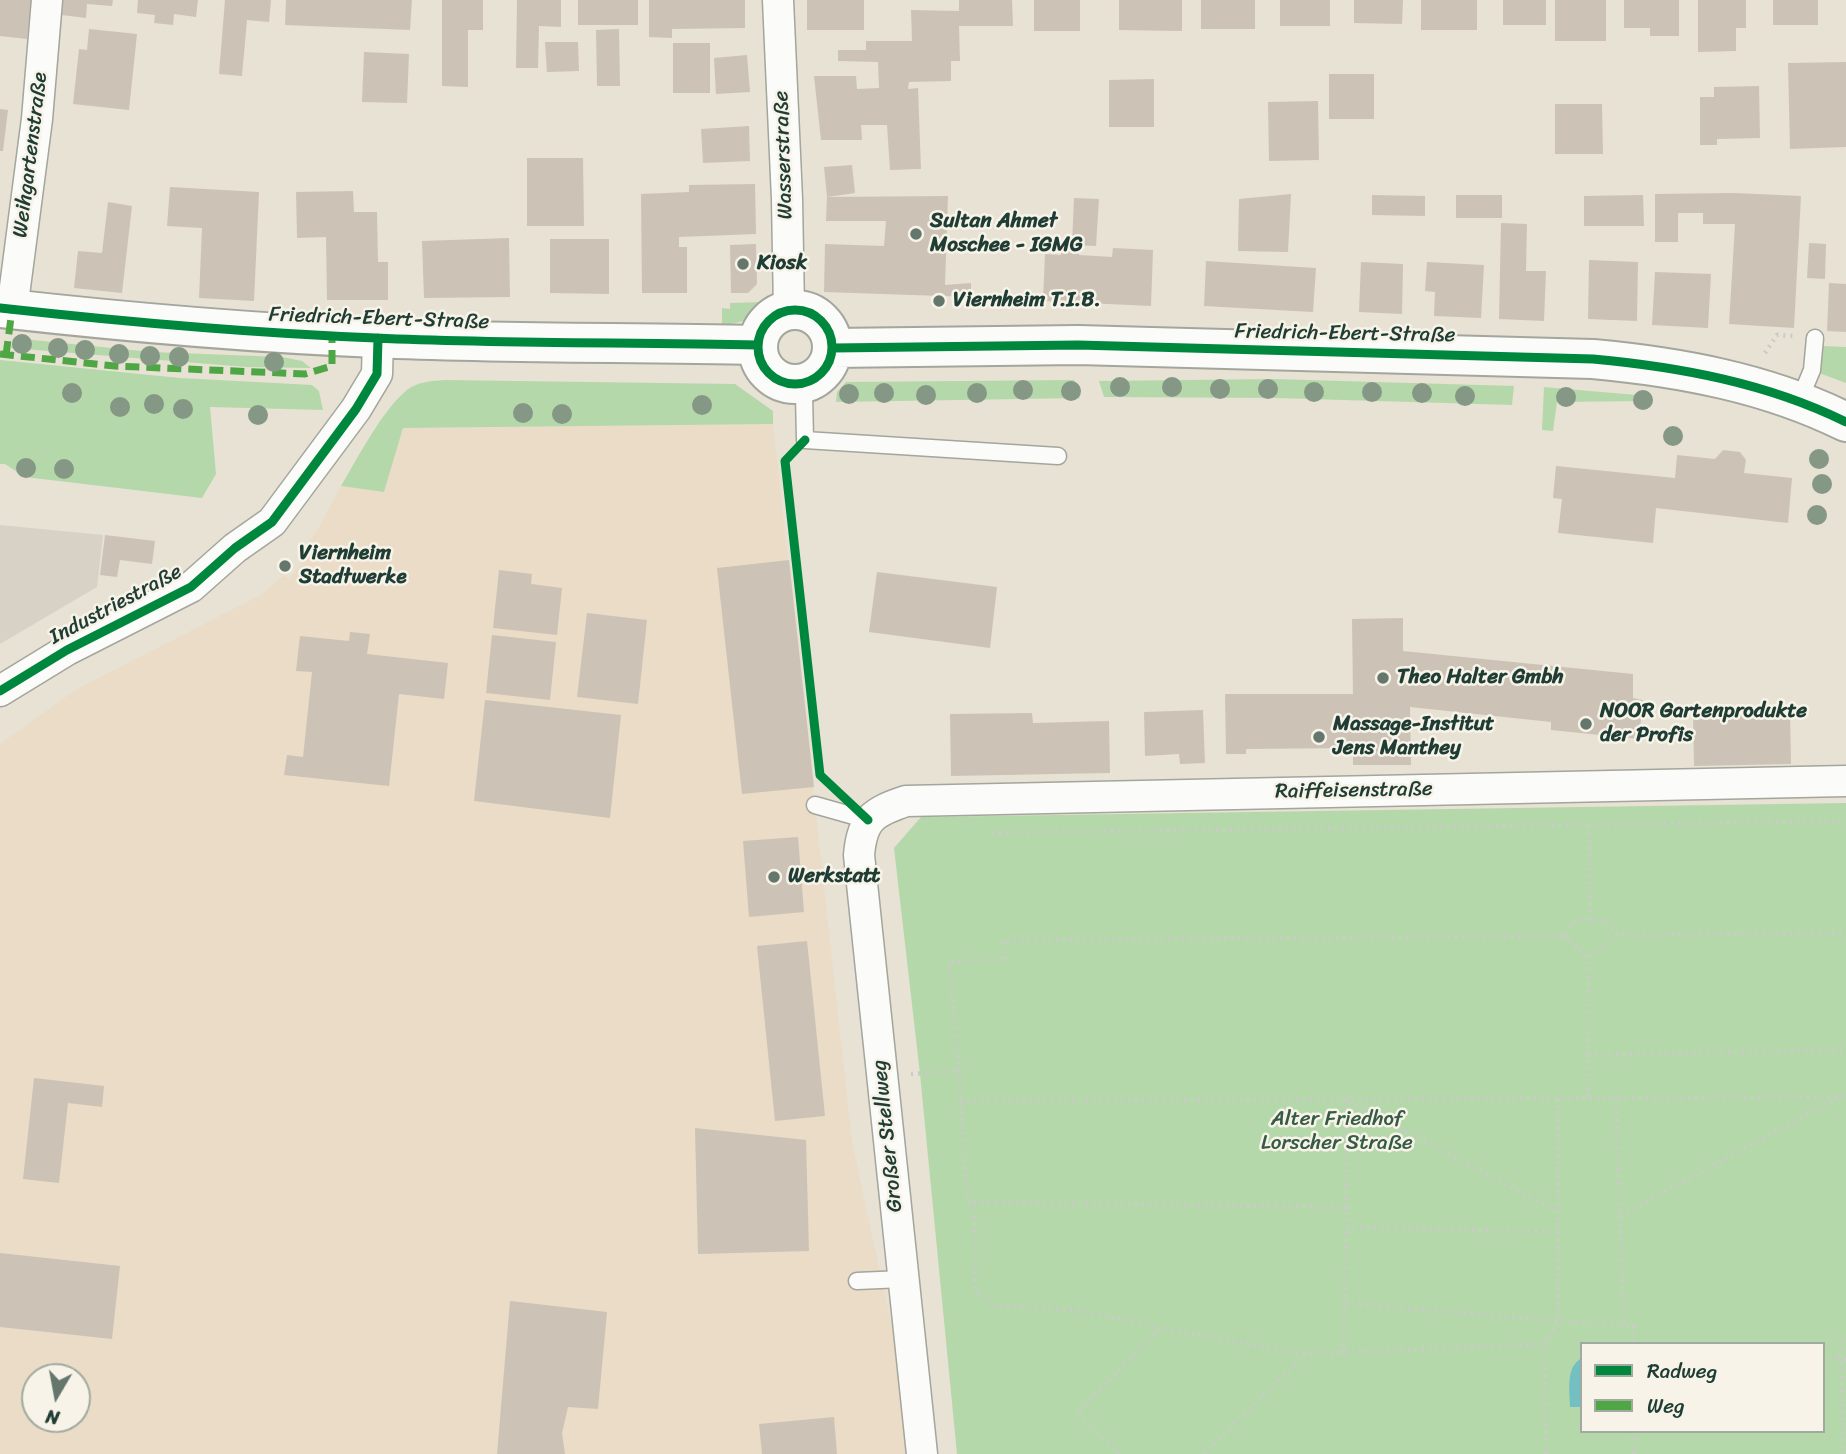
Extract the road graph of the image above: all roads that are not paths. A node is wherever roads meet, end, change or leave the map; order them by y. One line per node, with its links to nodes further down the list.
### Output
1 (47, 0): 3 (street, Weihgartenstraße)
2 (778, 0): 4 (street, Wasserstraße)
3 (6, 309): 5 (street, Friedrich-Ebert-Straße)
4 (789, 310): 7 (street); 8 (street)
5 (378, 338): 7 (street, Friedrich-Ebert-Straße); 13 (street, Industriestraße)
6 (1815, 338): 10 (lane)
7 (758, 345): 9 (street)
8 (833, 348): 9 (street); 10 (street, Friedrich-Ebert-Straße)
9 (801, 383): 12 (lane)
10 (1799, 401): 11 (street, Friedrich-Ebert-Straße)
11 (1846, 422)
12 (1058, 456)
13 (0, 691)
14 (1846, 781): 16 (street, Raiffeisenstraße)
15 (815, 805): 16 (lane)
16 (868, 820): 17 (street, Großer Stellweg)
17 (903, 1279): 18 (lane); 19 (street, Großer Stellweg)
18 (858, 1281)
19 (922, 1454)

